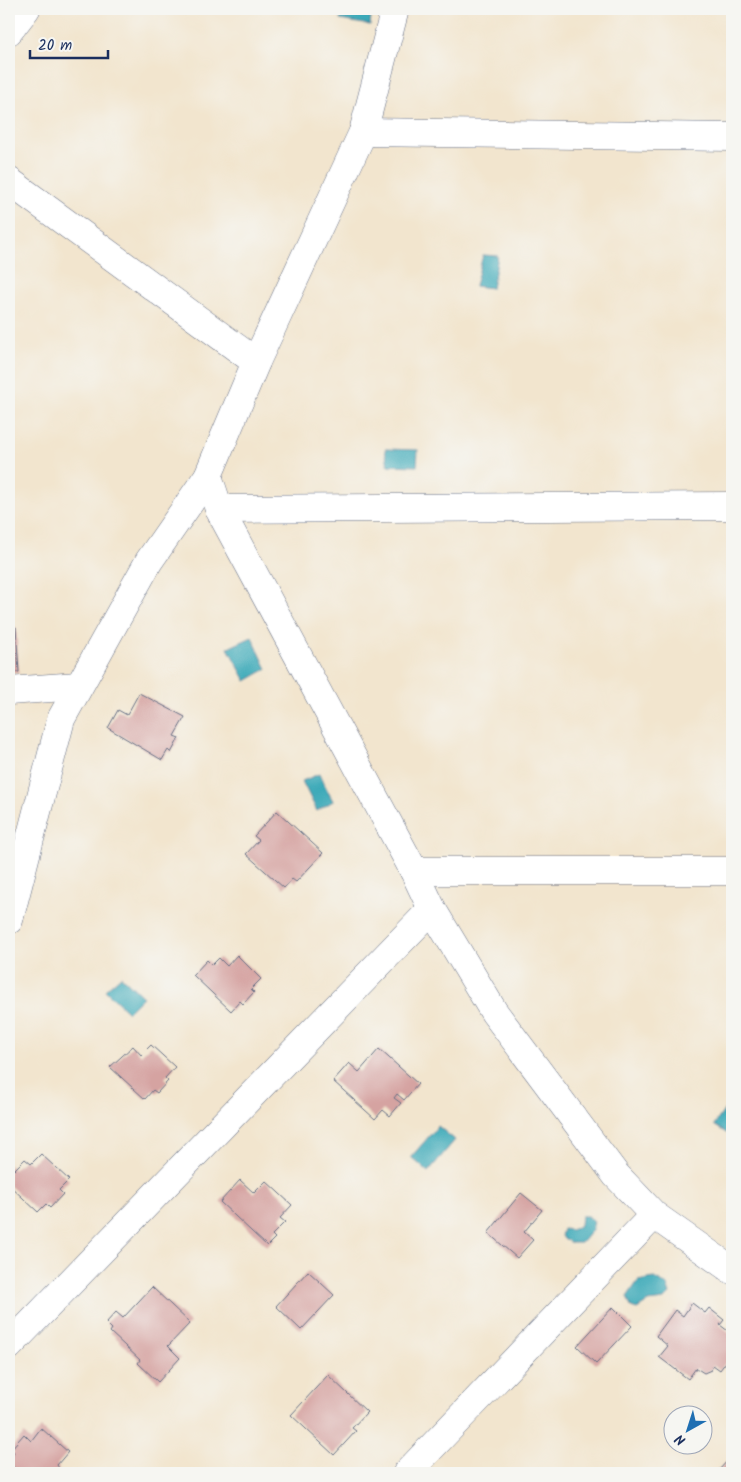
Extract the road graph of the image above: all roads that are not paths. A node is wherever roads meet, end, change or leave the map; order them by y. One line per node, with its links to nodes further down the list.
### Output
1 (26, 9): 3 (street)
2 (395, 9): 4 (street)
3 (9, 31)
4 (363, 132): 5 (street); 7 (street)
5 (732, 137)
6 (9, 181): 7 (street)
7 (256, 362): 8 (street)
8 (208, 476): 10 (street); 11 (street)
9 (732, 506): 10 (street)
10 (219, 509): 13 (street)
11 (78, 686): 12 (street); 16 (street)
12 (9, 691)
13 (414, 871): 14 (street); 15 (street)
14 (732, 871)
15 (432, 909): 17 (street); 19 (street)
16 (9, 920)
17 (654, 1215): 18 (street); 20 (street)
18 (732, 1270)
19 (9, 1346)
20 (407, 1473)

